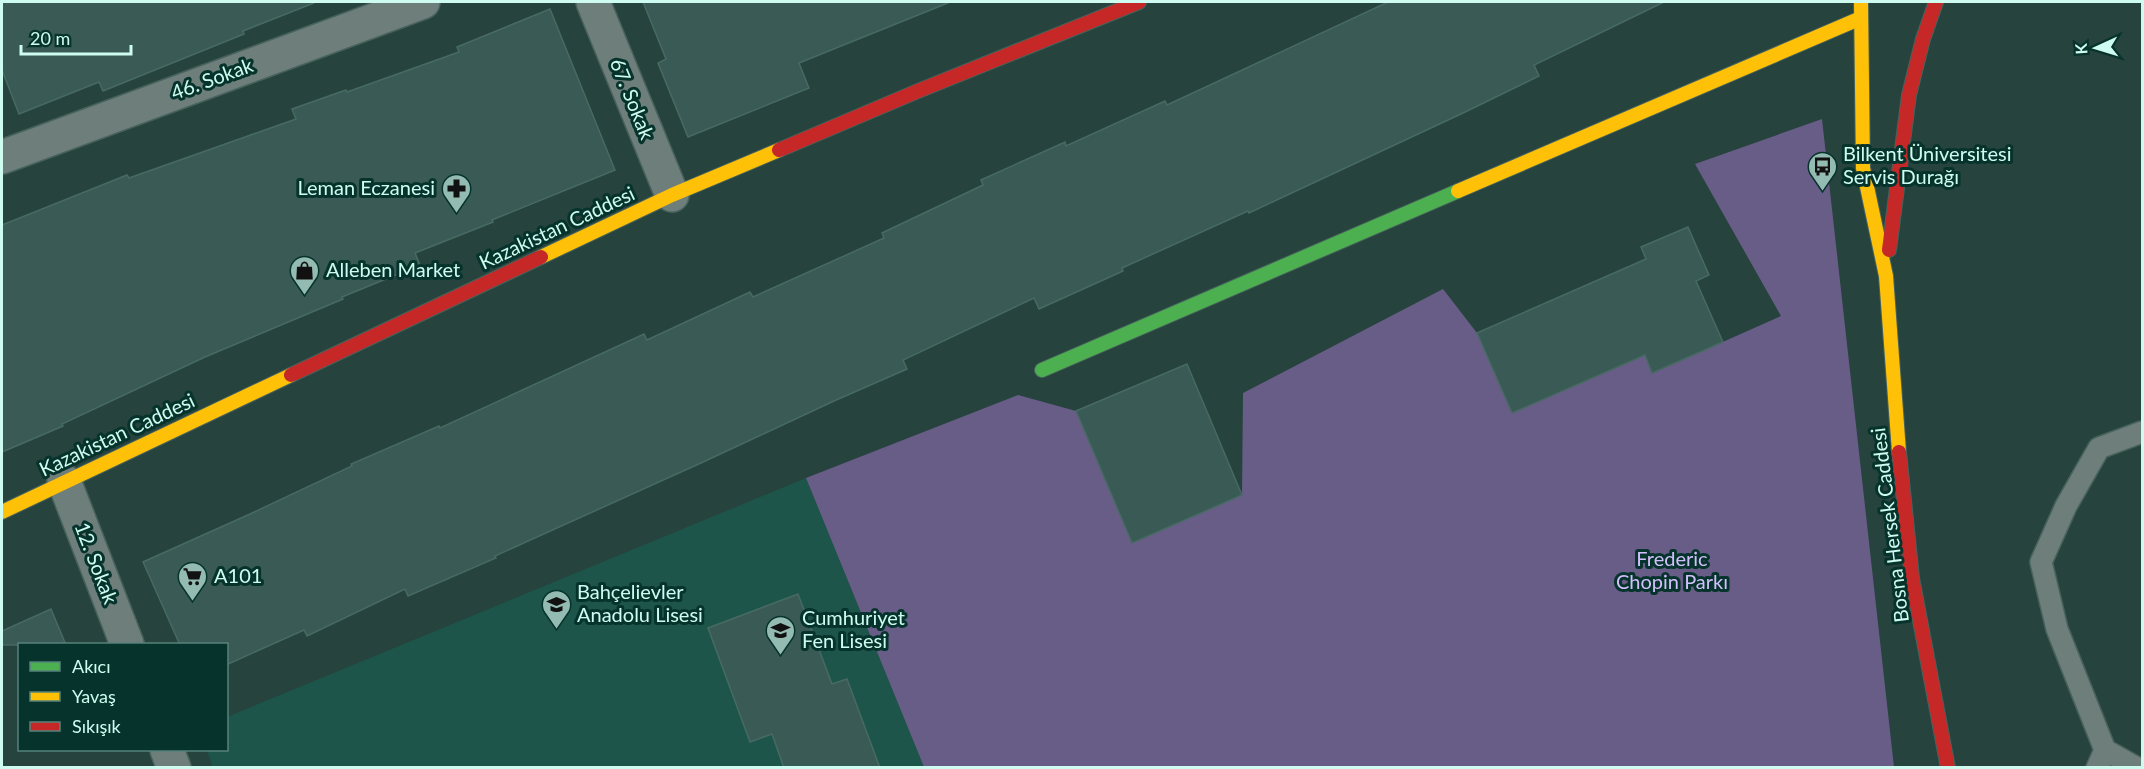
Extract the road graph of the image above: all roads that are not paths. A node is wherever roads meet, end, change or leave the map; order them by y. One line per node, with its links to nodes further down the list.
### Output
1 (423, 2): 7 (street, 46. Sokak)
2 (593, 2): 8 (street, 67. Sokak)
3 (1139, 2): 8 (main road, Kazakistan Caddesi)
4 (1862, 2): 6 (main road)
5 (1936, 2): 9 (main road)
6 (1861, 18): 9 (main road); 10 (main road)
7 (2, 157)
8 (672, 195): 12 (main road, Kazakistan Caddesi)
9 (1886, 276): 18 (main road, Bosna Hersek Caddesi)
10 (1042, 370)
11 (2142, 432): 16 (lane)
12 (64, 481): 13 (main road, Kazakistan Caddesi); 14 (street, 12. Sokak)
13 (2, 512)
14 (126, 643)
15 (167, 751): 17 (street)
16 (2101, 759): 19 (lane)
17 (174, 768)
18 (1948, 768)
19 (2137, 768)

